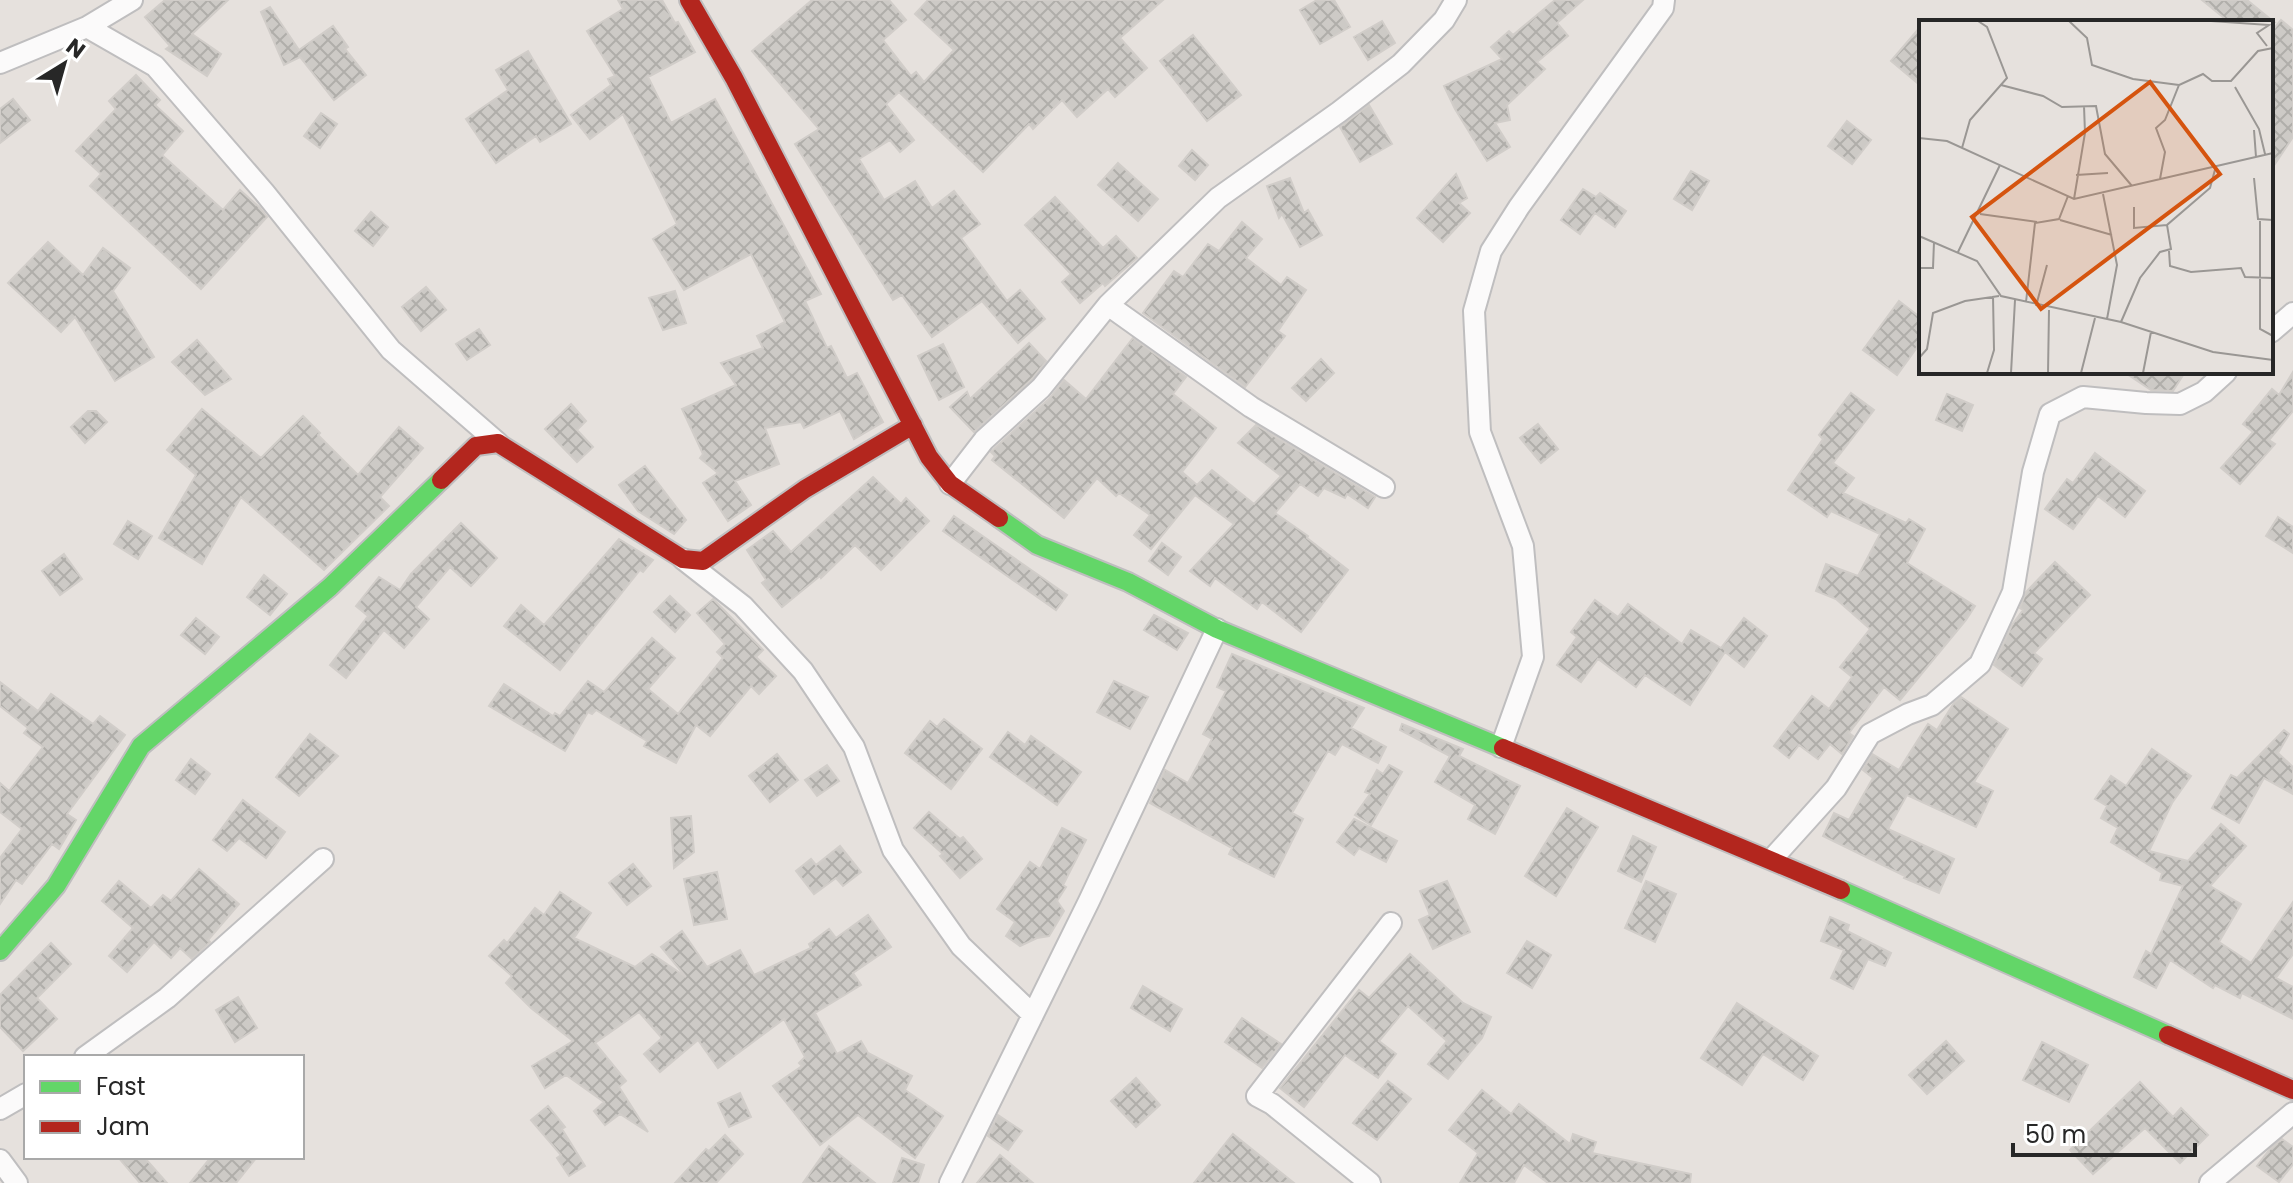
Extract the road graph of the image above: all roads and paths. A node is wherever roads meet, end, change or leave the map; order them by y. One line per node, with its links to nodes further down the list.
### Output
1 (132, 0): 5 (street)
2 (689, 0): 11 (street)
3 (1456, 0): 7 (street)
4 (1664, 0): 17 (street)
5 (87, 27): 6 (street); 12 (street)
6 (0, 63)
7 (1108, 305): 13 (street); 14 (street)
8 (2293, 313): 9 (street)
9 (2273, 330)
10 (2224, 374): 19 (street)
11 (913, 425): 13 (street); 15 (street)
12 (498, 443): 15 (street); 21 (street)
13 (950, 484): 16 (street)
14 (1384, 487)
15 (683, 559): 22 (street)
16 (1217, 629): 17 (street); 22 (street)
17 (1501, 747): 19 (street)
18 (323, 859): 23 (street)
19 (1772, 859): 24 (street)
20 (1391, 923): 31 (street)
21 (0, 951)
22 (1033, 1015): 30 (street)
23 (88, 1055)
24 (2293, 1090)
25 (24, 1095): 26 (street)
26 (0, 1109)
27 (2293, 1113): 32 (street)
28 (0, 1160): 29 (street)
29 (17, 1183)
30 (950, 1183)
31 (1370, 1183)
32 (2210, 1183)

